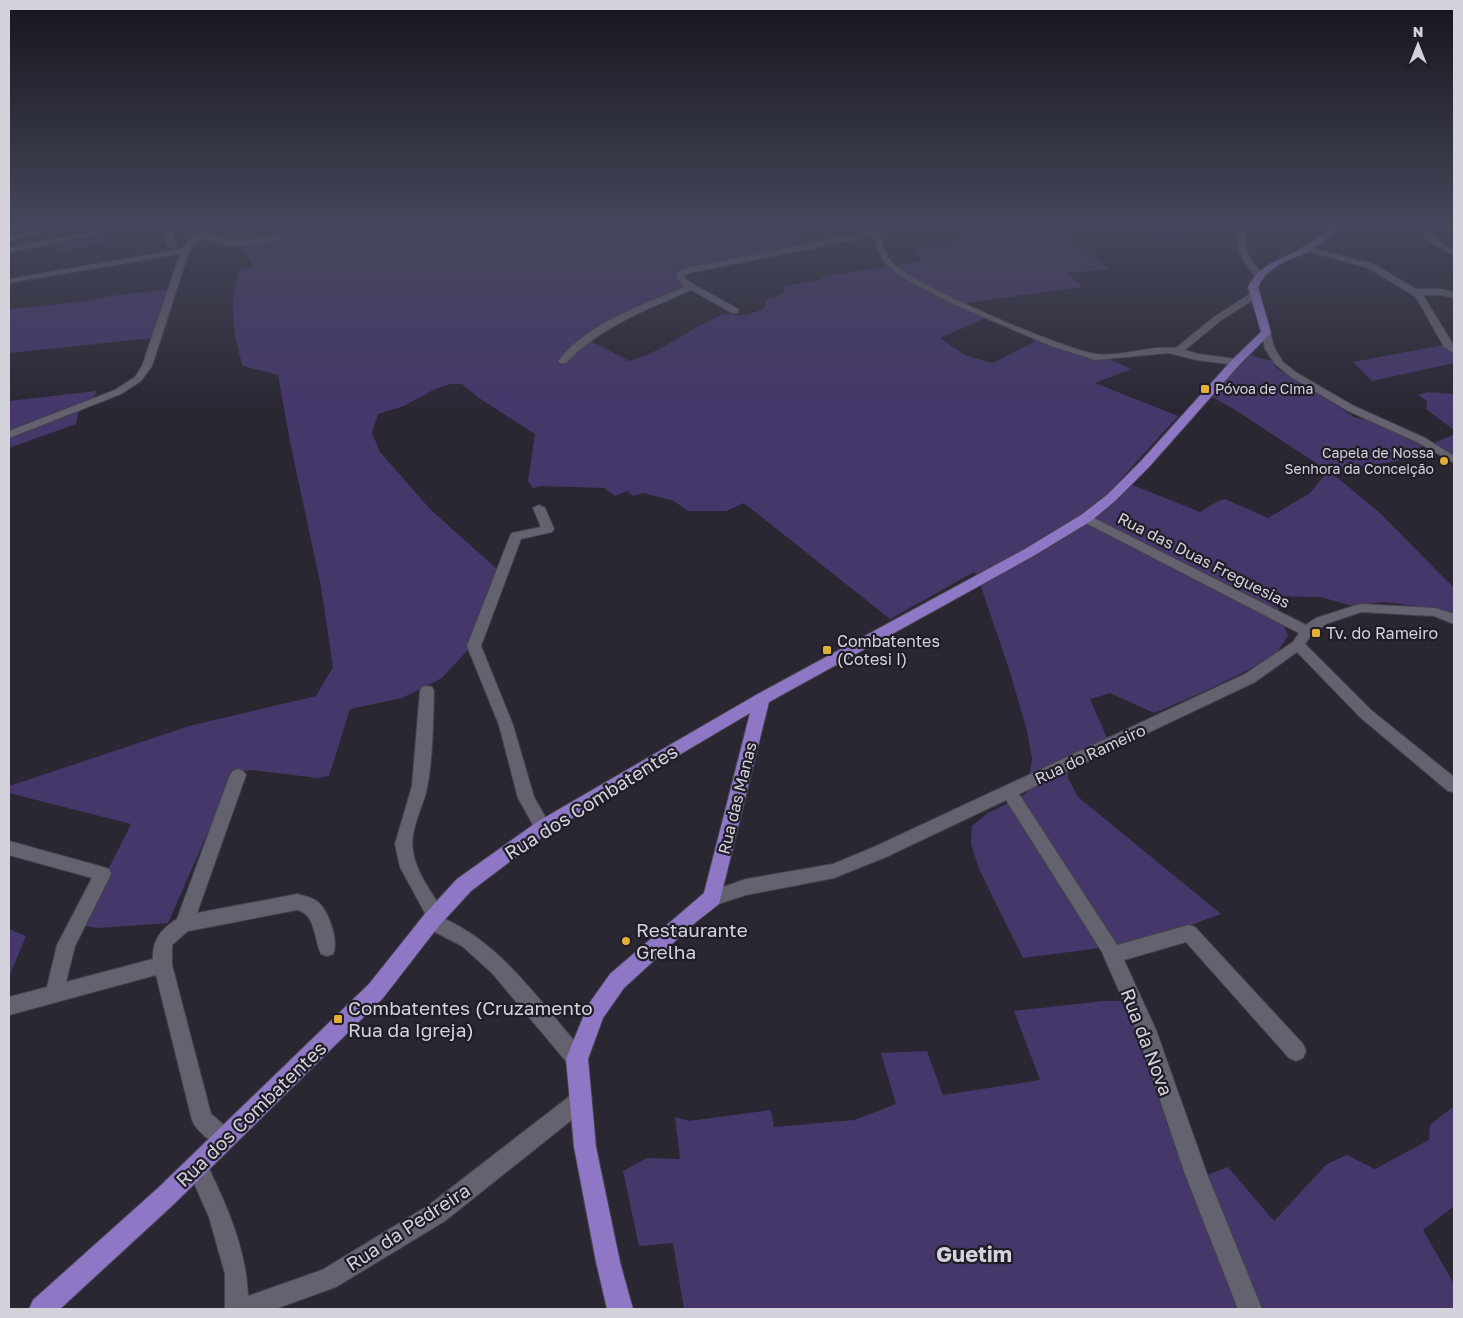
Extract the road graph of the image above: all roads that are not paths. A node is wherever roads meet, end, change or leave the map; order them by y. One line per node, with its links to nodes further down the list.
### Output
1 (173, 287): 15 (street)
2 (692, 287): 9 (street); 13 (street)
3 (927, 287): 12 (street)
4 (1254, 287): 7 (main road)
5 (1405, 287): 6 (street)
6 (1414, 292): 8 (street); 11 (street)
7 (1256, 294): 10 (main road); 12 (street)
8 (1454, 295)
9 (735, 311)
10 (1266, 333): 14 (main road, Rua dos Combatentes); 16 (street)
11 (1454, 350)
12 (1178, 352): 14 (street)
13 (563, 361)
14 (1236, 362): 18 (main road, Rua dos Combatentes)
15 (9, 435)
16 (1454, 460)
17 (540, 508): 27 (street)
18 (1086, 518): 20 (street, Rua das Duas Freguesias); 23 (main road, Rua dos Combatentes)
19 (1454, 619): 20 (street, Rua do Rameiro)
20 (1307, 631): 21 (street, Rua do Rameiro)
21 (1298, 644): 25 (street); 26 (street, Rua do Rameiro)
22 (427, 691): 30 (street)
23 (762, 699): 27 (main road, Rua dos Combatentes); 29 (main road, Rua das Manas)
24 (238, 775): 31 (street)
25 (1454, 786)
26 (1009, 792): 29 (street, Rua do Rameiro); 33 (street, Rua da Nova)
27 (543, 827): 30 (main road, Rua dos Combatentes)
28 (9, 848): 35 (street)
29 (712, 898): 38 (main road)
30 (433, 918): 38 (street); 40 (main road, Rua dos Combatentes)
31 (184, 924): 32 (street); 34 (street)
32 (327, 948)
33 (1112, 955): 37 (street); 46 (street, Rua da Nova)
34 (163, 965): 35 (street); 40 (street)
35 (54, 995): 36 (street)
36 (9, 1006)
37 (1296, 1052)
38 (577, 1059): 39 (main road)
39 (582, 1099): 44 (street, Rua da Pedreira); 45 (main road)
40 (224, 1138): 41 (main road, Rua dos Combatentes)
41 (197, 1165): 42 (main road, Rua dos Combatentes); 43 (street)
42 (42, 1309)
43 (237, 1309)
44 (243, 1309)
45 (620, 1309)
46 (1250, 1309)

